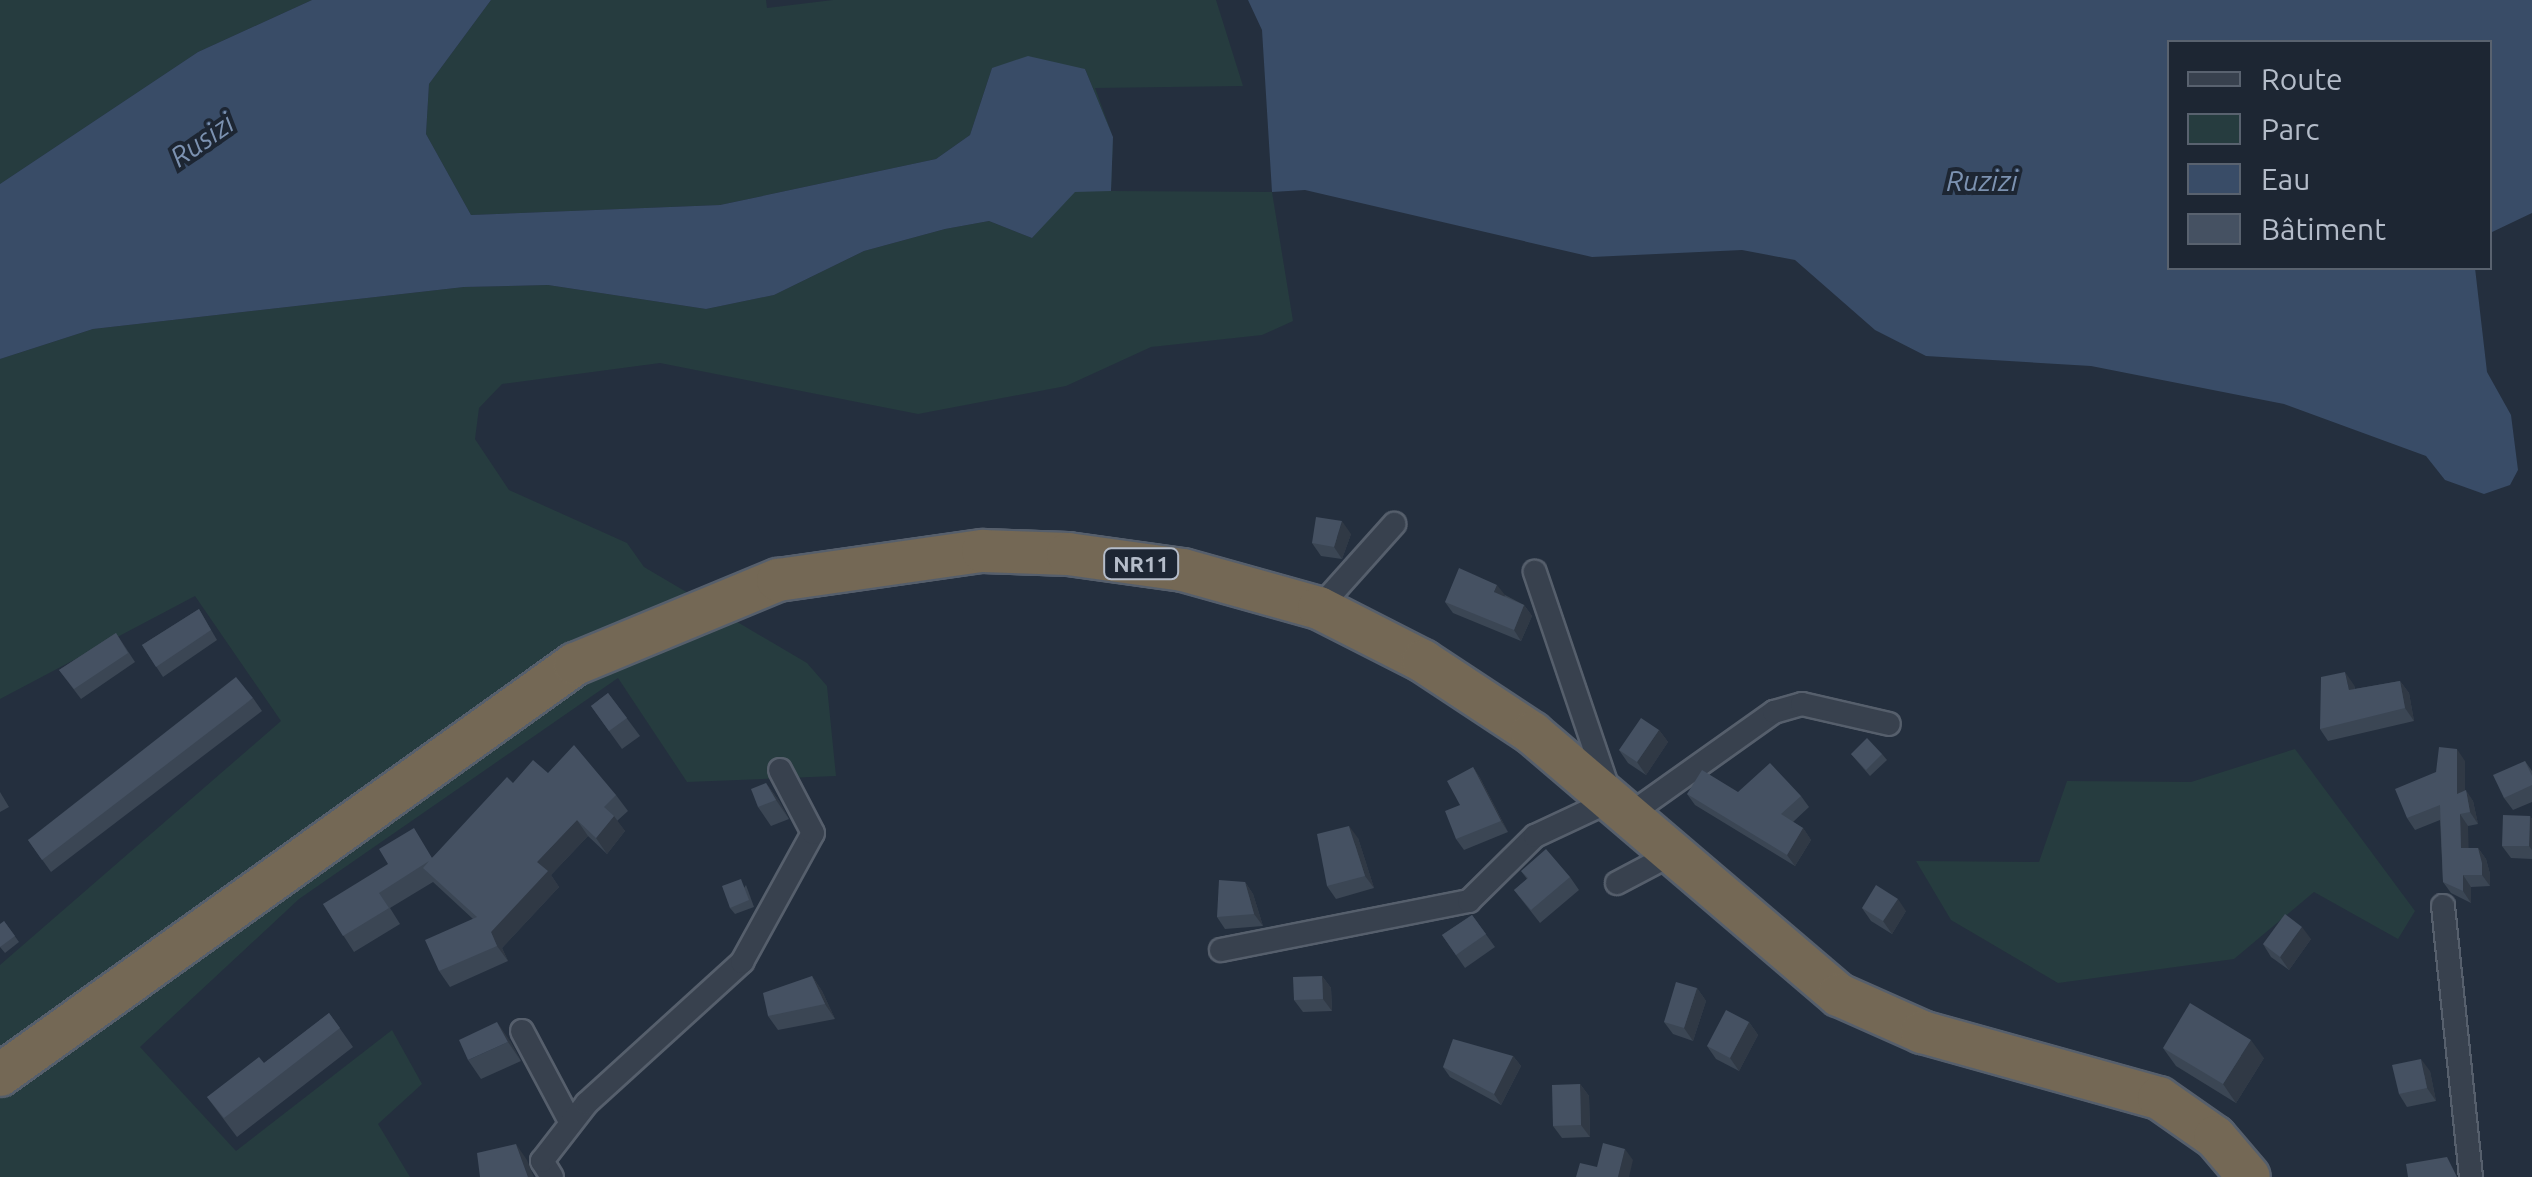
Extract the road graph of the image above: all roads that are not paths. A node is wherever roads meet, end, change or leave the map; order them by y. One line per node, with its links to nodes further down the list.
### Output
1 (1394, 524): 3 (street)
2 (1535, 572): 6 (street)
3 (1319, 608): 6 (highway, NR11); 12 (highway, NR11)
4 (1889, 724): 6 (street)
5 (780, 770): 13 (street)
6 (1621, 808): 7 (highway, NR11); 10 (street)
7 (1674, 853): 8 (street); 15 (highway, NR11)
8 (1617, 883)
9 (2443, 906): 16 (street)
10 (1222, 950)
11 (522, 1031): 13 (street)
12 (0, 1075)
13 (571, 1124): 14 (street)
14 (552, 1177)
15 (2249, 1177)
16 (2471, 1177)

